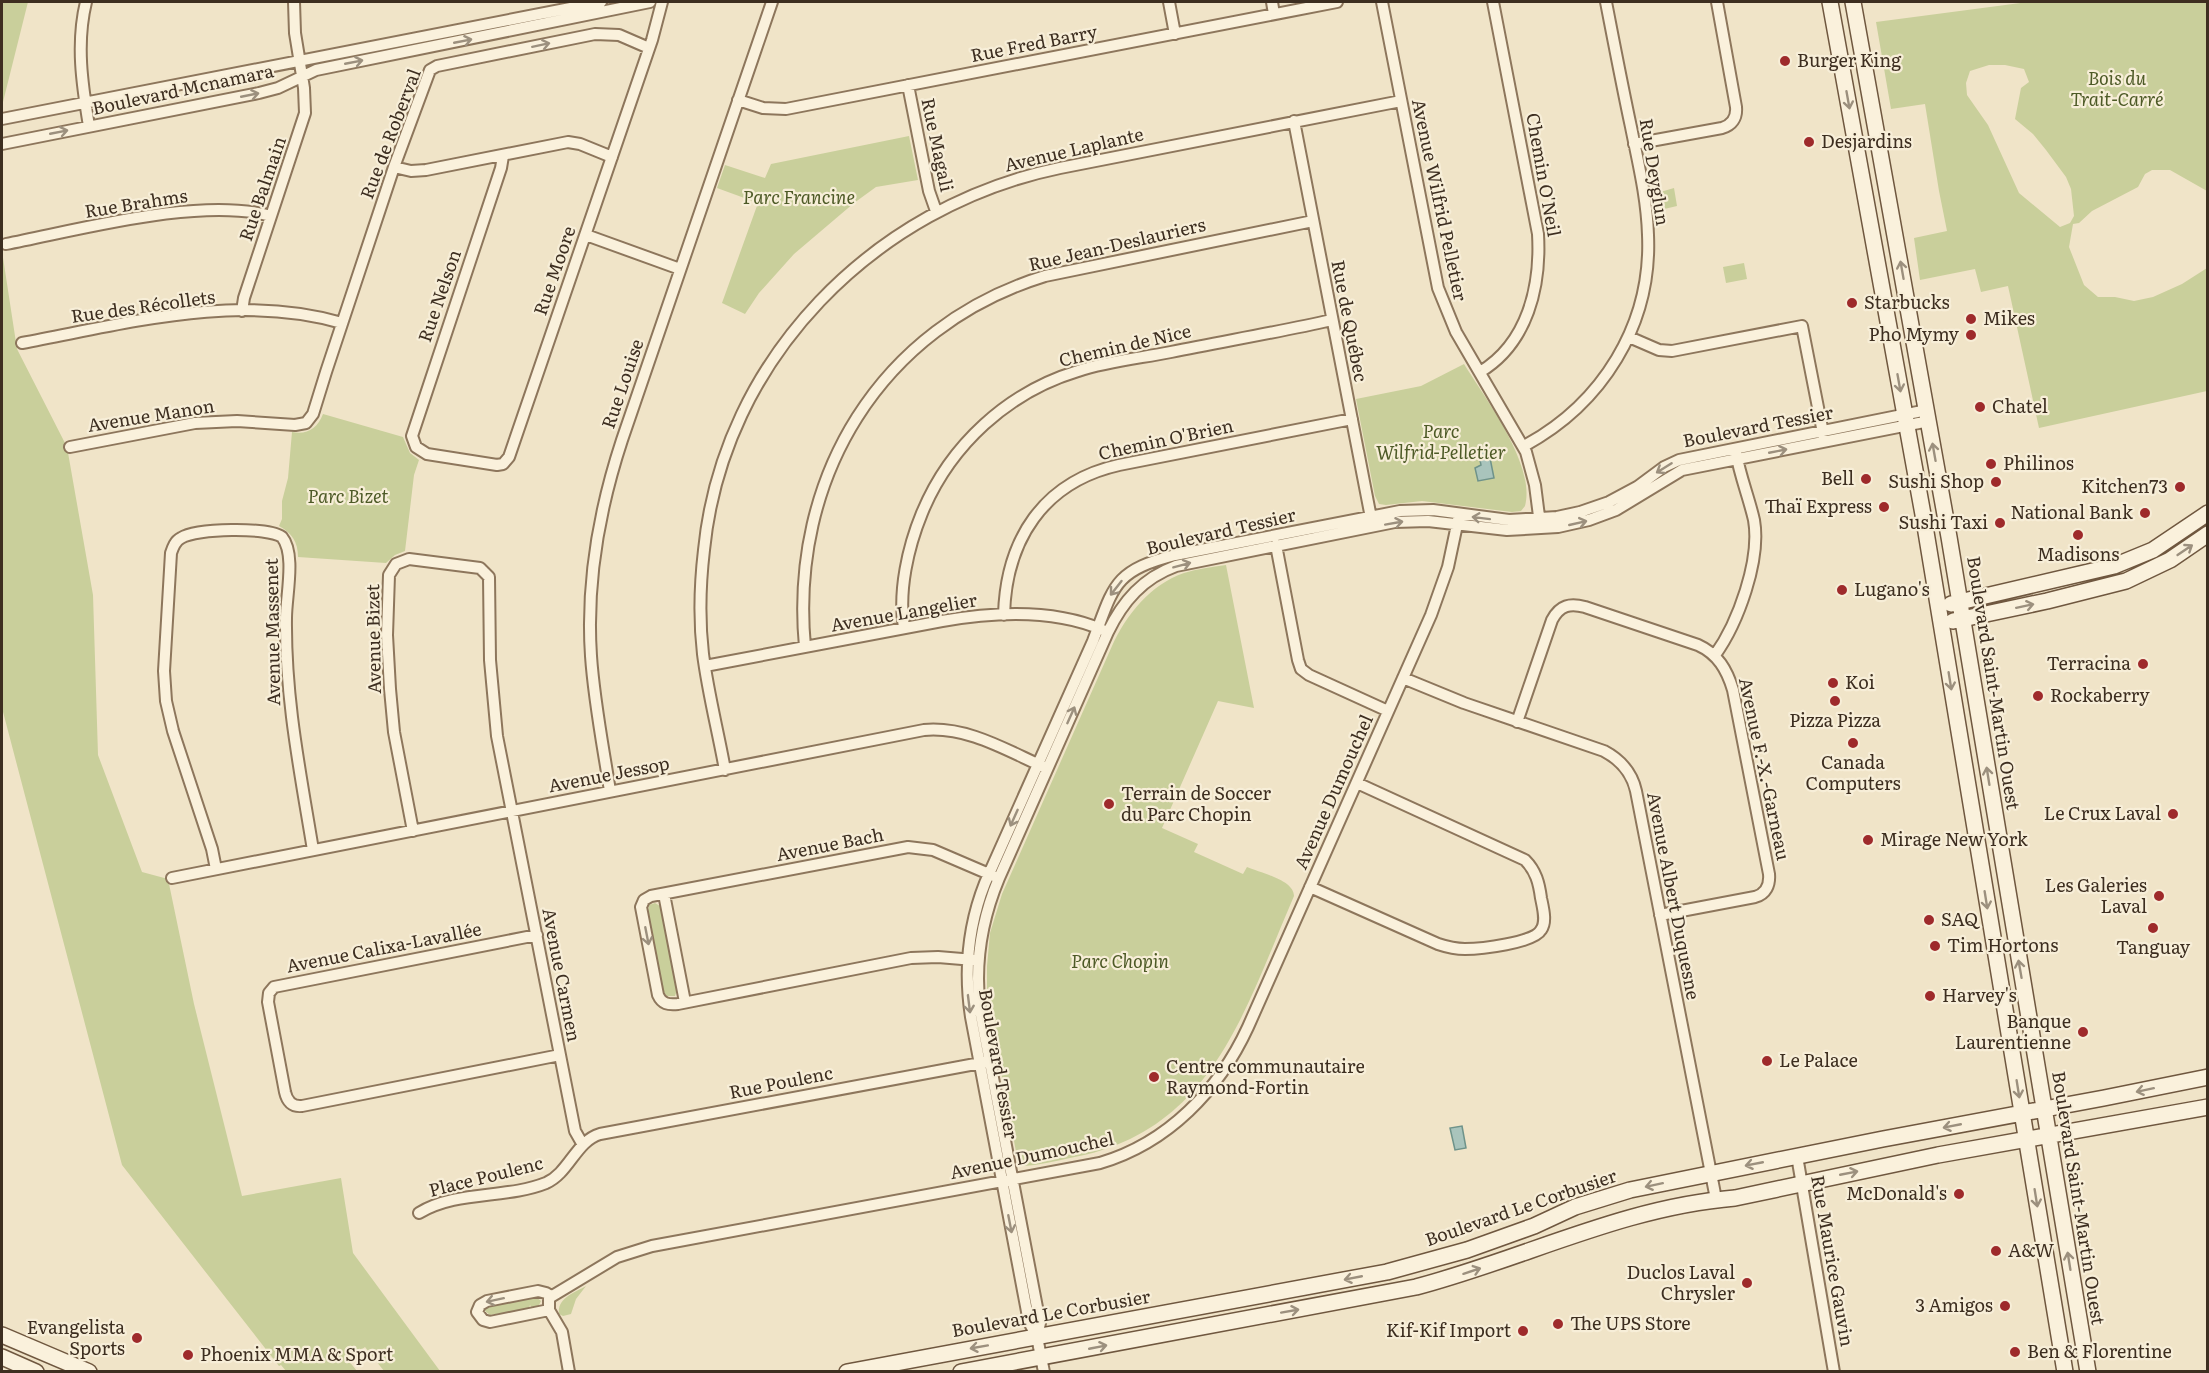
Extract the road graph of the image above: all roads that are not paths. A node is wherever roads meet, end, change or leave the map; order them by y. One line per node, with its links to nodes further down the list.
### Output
1 (86, 2): 26 (street)
2 (294, 2): 21 (street, Rue Balmain)
3 (601, 2): 16 (street, Boulevard Mcnamara)
4 (650, 2): 16 (street, Boulevard Mcnamara)
5 (662, 2): 20 (street, Rue Moore)
6 (772, 2): 24 (street, Rue Louise)
7 (1169, 2): 18 (street)
8 (1272, 2): 17 (street)
9 (1337, 2): 17 (street, Rue Fred Barry)
10 (1382, 2): 25 (street, Avenue Wilfrid Pelletier)
11 (1493, 2): 46 (street, Chemin O'Neil)
12 (1606, 2): 31 (street, Rue Deyglun)
13 (1717, 2): 31 (street)
14 (1830, 2): 49 (street, one-way to 49)
15 (1853, 2): 47 (street, Boulevard Saint-Martin Ouest, one-way to 15)
16 (568, 10): 19 (street); 21 (street, Boulevard Mcnamara); 22 (street, Boulevard Mcnamara, one-way to 16)
17 (1274, 14): 18 (street, Rue Fred Barry)
18 (1175, 34): 23 (street, Rue Fred Barry)
19 (574, 38): 20 (street, Rue de Roberval); 34 (street, Rue de Roberval, one-way to 19)
20 (649, 48): 33 (street, Rue Moore)
21 (299, 61): 22 (street, Rue Balmain); 26 (street, Boulevard Mcnamara)
22 (302, 76): 29 (street, Boulevard Mcnamara, one-way to 22); 36 (street, Rue Balmain)
23 (908, 85): 24 (street, Rue Fred Barry); 35 (street, Rue Magali)
24 (738, 100): 40 (street, Rue Louise)
25 (1401, 101): 28 (street, Avenue Laplante); 46 (street, Avenue Wilfrid Pelletier)
26 (85, 102): 27 (street, Boulevard Mcnamara); 29 (street)
27 (2, 119)
28 (1294, 121): 35 (street, Avenue Laplante); 37 (street, Rue de Québec)
29 (89, 126): 30 (street, Boulevard Mcnamara, one-way to 29)
30 (2, 144)
31 (1634, 144): 44 (street, Rue Deyglun)
32 (503, 156): 33 (street); 34 (street); 54 (street, Rue Nelson)
33 (612, 157): 38 (street, Rue Moore)
34 (394, 167): 43 (street, Rue de Roberval)
35 (936, 211): 71 (street, Avenue Laplante)
36 (271, 216): 39 (street, Rue Brahms); 41 (street, Rue Balmain)
37 (1313, 221): 42 (street, Rue de Québec); 69 (street, Rue Jean-Deslauriers)
38 (586, 235): 40 (street); 54 (street, Rue Moore)
39 (6, 244)
40 (680, 268): 78 (street, Rue Louise)
41 (242, 311): 43 (street, Rue des Récollets); 45 (street, Rue des Récollets)
42 (1332, 320): 48 (street, Rue de Québec); 67 (street, Chemin de Nice)
43 (342, 323): 50 (street, Rue de Roberval)
44 (1629, 337): 51 (street); 52 (street, Rue Deyglun)
45 (21, 344)
46 (1480, 372): 52 (street, Avenue Wilfrid Pelletier)
47 (1928, 416): 49 (street, Boulevard Tessier); 62 (street, Boulevard Saint-Martin Ouest, one-way to 47)
48 (1352, 419): 58 (street, Rue de Québec); 64 (street, Chemin O'Brien)
49 (1906, 420): 51 (street, Boulevard Tessier); 63 (street)
50 (308, 422): 53 (street, Avenue Manon)
51 (1823, 437): 55 (street, Boulevard Tessier)
52 (1524, 446): 59 (street, Avenue Wilfrid Pelletier)
53 (70, 447)
54 (416, 447)
55 (1736, 454): 59 (street, Boulevard Tessier); 70 (street)
56 (2208, 513): 62 (street)
57 (1458, 520): 58 (street, Boulevard Tessier); 59 (street, Boulevard Tessier); 72 (street, Avenue Dumouchel)
58 (1372, 521): 61 (street, Boulevard Tessier); 68 (street, Boulevard Tessier, one-way to 68)
59 (1540, 524)
60 (2208, 534): 65 (street, one-way to 60)
61 (1276, 545): 68 (street, Boulevard Tessier, one-way to 61); 73 (street)
62 (1959, 602): 63 (street); 65 (street, Boulevard Saint-Martin Ouest)
63 (1938, 606): 66 (street)
64 (1004, 615): 67 (street, Avenue Langelier); 68 (street, Avenue Langelier)
65 (1962, 620): 66 (street); 95 (street, Boulevard Saint-Martin Ouest, one-way to 65)
66 (1941, 623): 96 (street, one-way to 96)
67 (904, 628): 69 (street, Avenue Langelier)
68 (1103, 630): 75 (street, Boulevard Tessier)
69 (805, 647): 71 (street, Avenue Langelier)
70 (1715, 655): 74 (street); 87 (street, Avenue F.-X.-Garneau)
71 (705, 666): 76 (street, Avenue Laplante)
72 (1402, 678): 73 (street, Avenue Dumouchel); 74 (street, Avenue Albert Duquesne)
73 (1388, 711): 77 (street, Avenue Dumouchel)
74 (1517, 722): 87 (street, Avenue Albert Duquesne)
75 (1043, 767): 76 (street, Avenue Jessop); 83 (street, Boulevard Tessier)
76 (725, 770): 78 (street, Avenue Jessop)
77 (1357, 783): 85 (street, Avenue Dumouchel); 85 (street)
78 (610, 791): 79 (street, Avenue Jessop)
79 (511, 810): 80 (street, Avenue Jessop); 80 (street, Avenue Bizet); 88 (street, Avenue Carmen)
80 (413, 831): 81 (street, Avenue Jessop)
81 (313, 850): 82 (street, Avenue Jessop); 82 (street, Avenue Massenet)
82 (216, 870): 84 (street, Avenue Jessop)
83 (994, 876): 86 (street, Avenue Bach); 89 (street, Boulevard Tessier)
84 (172, 878)
85 (1310, 886): 102 (street, Avenue Dumouchel)
86 (664, 894): 90 (street); 90 (street, Avenue Bach, one-way to 90)
87 (1660, 915): 101 (street, Avenue Albert Duquesne)
88 (537, 935): 91 (street, Avenue Carmen); 91 (street, Avenue Calixa-Lavallée)
89 (973, 960): 90 (street, Avenue Bach); 92 (street, Boulevard Tessier)
90 (685, 1002)
91 (560, 1055): 99 (street, Avenue Carmen)
92 (984, 1063): 99 (street, Rue Poulenc); 102 (street, Boulevard Tessier)
93 (2208, 1077): 95 (street, Boulevard Le Corbusier, one-way to 95)
94 (2208, 1107): 97 (street)
95 (2044, 1109): 96 (street, Boulevard Le Corbusier); 97 (street, Boulevard Saint-Martin Ouest)
96 (2022, 1113): 98 (street); 100 (street, Boulevard Le Corbusier, one-way to 100)
97 (2049, 1136): 98 (street); 119 (street, Boulevard Saint-Martin Ouest, one-way to 97)
98 (2027, 1140): 103 (street, one-way to 98); 118 (street, one-way to 118)
99 (583, 1145): 105 (street, Place Poulenc)
100 (1797, 1156): 101 (street, Boulevard Le Corbusier, one-way to 101); 103 (street, Rue Maurice Gauvin)
101 (1711, 1173): 104 (street, Avenue Albert Duquesne); 109 (street, Boulevard Le Corbusier, one-way to 109)
102 (1007, 1180): 106 (street, Avenue Dumouchel); 109 (street, Boulevard Tessier)
103 (1802, 1183): 104 (street); 117 (street, Rue Maurice Gauvin)
104 (1716, 1199): 111 (street, one-way to 104)
105 (419, 1213)
106 (551, 1296): 107 (street); 107 (street, one-way to 107)
107 (549, 1310): 114 (street)
108 (2, 1335): 113 (street)
109 (1037, 1337): 111 (street, Boulevard Tessier); 115 (street, Boulevard Le Corbusier, one-way to 115)
110 (2, 1357): 112 (street)
111 (1042, 1364): 116 (street)
112 (36, 1371)
113 (88, 1371)
114 (569, 1371)
115 (847, 1371)
116 (961, 1371)
117 (1834, 1371)
118 (2065, 1371)
119 (2088, 1371)

